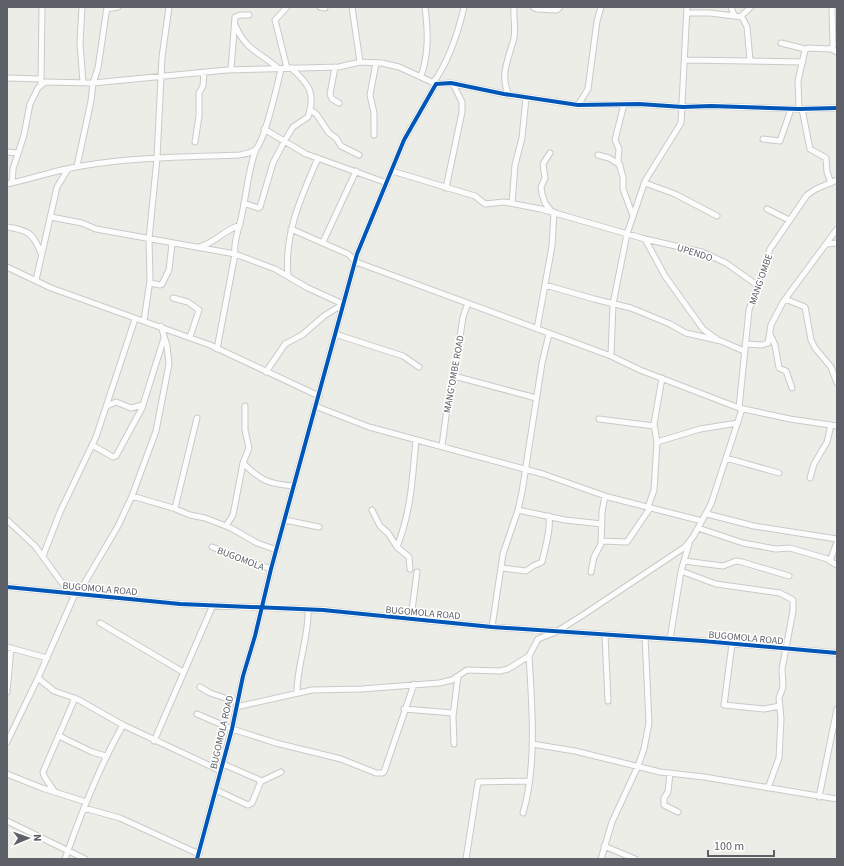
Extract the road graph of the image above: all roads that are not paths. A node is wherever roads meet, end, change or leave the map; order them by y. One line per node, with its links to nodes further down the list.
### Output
1 (42, 7): 38 (street)
2 (82, 7): 39 (street)
3 (118, 7): 17 (street)
4 (169, 7): 35 (street)
5 (287, 7): 32 (street)
6 (352, 7): 28 (street)
7 (425, 7): 36 (street)
8 (464, 7): 41 (street, BUGOMOLA ROAD)
9 (514, 7): 43 (street)
10 (533, 7): 11 (street)
11 (560, 7)
12 (601, 7): 47 (street)
13 (687, 7): 18 (street)
14 (731, 7): 20 (street)
15 (751, 7): 20 (street)
16 (832, 7): 23 (street)
17 (107, 8): 40 (street)
18 (687, 13): 20 (street); 26 (street)
19 (249, 15): 21 (street)
20 (737, 16): 27 (street)
21 (234, 24): 32 (street); 33 (street)
22 (781, 43): 24 (street)
23 (831, 49): 24 (street); 25 (street)
24 (805, 50): 29 (street)
25 (837, 52)
26 (685, 60): 27 (street); 48 (street)
27 (750, 60): 29 (street)
28 (360, 62): 30 (street); 31 (street)
29 (803, 62): 52 (street)
30 (376, 63): 36 (street); 54 (street)
31 (335, 67): 32 (street); 45 (street)
32 (284, 69): 33 (street); 50 (street); 53 (street)
33 (231, 70): 34 (street)
34 (204, 72): 35 (street); 57 (street)
35 (162, 76): 40 (street); 64 (street)
36 (421, 76): 41 (street)
37 (7, 78): 38 (street)
38 (41, 81): 39 (street); 60 (street)
39 (83, 83): 40 (street)
40 (93, 83): 67 (street)
41 (434, 84): 42 (street); 70 (street, BUGOMOLA ROAD)
42 (453, 84): 43 (street); 76 (street)
43 (508, 95): 44 (street)
44 (526, 98): 47 (street); 78 (street)
45 (339, 103)
46 (624, 104): 47 (street); 48 (street); 66 (street)
47 (578, 105)
48 (683, 107): 51 (street); 74 (street)
49 (837, 108): 52 (street)
50 (310, 109): 56 (street); 62 (street)
51 (791, 109): 52 (street); 55 (street)
52 (800, 109): 75 (street)
53 (264, 129): 56 (street); 58 (street)
54 (374, 135)
55 (763, 139)
56 (285, 140): 65 (street); 77 (street)
57 (195, 142)
58 (256, 149): 64 (street); 77 (street)
59 (7, 152): 60 (street)
60 (18, 153): 72 (street)
61 (550, 153): 80 (street)
62 (359, 155)
63 (598, 155): 66 (street)
64 (157, 158): 67 (street); 90 (street)
65 (318, 158): 69 (street); 87 (street)
66 (620, 165): 81 (street)
67 (78, 166): 68 (street)
68 (68, 169): 72 (street); 83 (street)
69 (356, 171): 73 (street); 92 (street)
70 (392, 171): 73 (street, BUGOMOLA ROAD); 76 (street, UPENDO)
71 (837, 180): 75 (street, MANG'OMBE)
72 (10, 183)
73 (387, 183): 99 (street, BUGOMOLA ROAD)
74 (644, 183): 81 (street); 82 (street)
75 (831, 183): 84 (street, MANG'OMBE)
76 (446, 188): 78 (street, UPENDO)
77 (244, 203): 85 (street)
78 (512, 203): 80 (street, UPENDO)
79 (767, 209): 84 (street)
80 (553, 212): 89 (street, UPENDO); 104 (street)
81 (633, 216): 89 (street)
82 (716, 216)
83 (51, 217): 90 (street); 97 (street)
84 (789, 220): 105 (street, MANG'OMBE)
85 (240, 225): 96 (street); 98 (street)
86 (7, 227): 97 (street)
87 (291, 229): 92 (street); 101 (street)
88 (837, 229): 95 (street)
89 (627, 234): 91 (street, UPENDO); 110 (street)
90 (149, 239): 94 (street); 103 (street)
91 (645, 239): 105 (street, UPENDO); 120 (street)
92 (323, 242): 99 (street)
93 (837, 243): 95 (street)
94 (172, 244): 96 (street); 103 (street)
95 (827, 244): 107 (street)
96 (196, 248): 98 (street)
97 (41, 253): 102 (street)
98 (235, 254): 101 (street); 122 (street)
99 (356, 262): 108 (street); 109 (street, BUGOMOLA ROAD)
100 (7, 267): 102 (street)
101 (288, 275): 109 (street)
102 (36, 280): 111 (street)
103 (150, 282): 112 (street)
104 (545, 285): 110 (street); 114 (street)
105 (757, 285): 121 (street, MANG'OMBE)
106 (173, 298): 119 (street)
107 (786, 299): 115 (street); 129 (street)
108 (468, 303): 114 (street); 127 (street, MANG'OMBE ROAD)
109 (343, 304): 116 (street, BUGOMOLA ROAD); 126 (street)
110 (613, 304): 120 (street); 124 (street)
111 (135, 319): 112 (street); 134 (street)
112 (144, 321): 113 (street)
113 (161, 326): 118 (street); 119 (street)
114 (537, 330): 117 (street)
115 (770, 333): 121 (street); 130 (street)
116 (335, 334): 125 (street); 131 (street, BUGOMOLA ROAD)
117 (549, 334): 124 (street); 132 (street)
118 (164, 337): 133 (street); 154 (street)
119 (190, 337): 122 (street)
120 (721, 341): 123 (street)
121 (745, 344): 123 (street, MANG'OMBE)
122 (217, 348): 126 (street)
123 (744, 351): 137 (street, MANG'OMBE)
124 (611, 356): 128 (street)
125 (419, 366)
126 (266, 372): 131 (street)
127 (454, 376): 132 (street); 147 (street, MANG'OMBE ROAD)
128 (662, 378): 137 (street); 142 (street)
129 (837, 383)
130 (792, 388)
131 (319, 396): 136 (street, BUGOMOLA ROAD)
132 (536, 398): 150 (street)
133 (143, 405): 134 (street); 146 (street)
134 (107, 406): 146 (street)
135 (245, 406): 149 (street)
136 (315, 406): 144 (street); 153 (street, BUGOMOLA ROAD)
137 (741, 408): 140 (street, MANG'OMBE); 141 (street)
138 (197, 418): 157 (street)
139 (599, 419): 142 (street)
140 (738, 423): 145 (street); 148 (street, MANG'OMBE)
141 (831, 425): 143 (street); 152 (street)
142 (654, 426): 145 (street)
143 (837, 426)
144 (416, 440): 147 (street); 173 (street)
145 (657, 442): 156 (street)
146 (92, 445): 175 (street)
147 (442, 446): 150 (street)
148 (726, 458): 151 (street); 160 (street, MANG'OMBE)
149 (243, 463): 153 (street); 166 (street)
150 (525, 470): 155 (street); 159 (street)
151 (779, 473)
152 (810, 478)
153 (294, 486): 163 (street, BUGOMOLA ROAD)
154 (132, 496): 157 (street); 187 (street)
155 (605, 496): 156 (street); 165 (street)
156 (649, 507): 164 (street); 169 (street)
157 (175, 508): 166 (street)
158 (372, 510): 173 (street)
159 (518, 510): 161 (street); 179 (street)
160 (707, 514): 164 (street, MANG'OMBE); 170 (street)
161 (549, 516): 165 (street); 179 (street)
162 (7, 520): 175 (street)
163 (285, 520): 167 (street); 174 (street, BUGOMOLA ROAD)
164 (702, 521): 168 (street, MANG'OMBE)
165 (602, 524): 169 (street)
166 (226, 526): 174 (street)
167 (319, 527)
168 (698, 528): 171 (street, MANG'OMBE); 176 (street)
169 (602, 541): 183 (street)
170 (837, 541): 176 (street)
171 (689, 542): 177 (street); 194 (street)
172 (212, 547): 180 (street, BUGOMOLA)
173 (397, 547): 181 (street)
174 (277, 550): 180 (street, BUGOMOLA ROAD)
175 (43, 556): 187 (street)
176 (831, 560): 178 (street)
177 (684, 561): 184 (street); 185 (street)
178 (837, 565)
179 (502, 568): 193 (street)
180 (271, 569): 189 (street, BUGOMOLA ROAD)
181 (410, 569)
182 (417, 572): 191 (street)
183 (591, 572)
184 (681, 572): 197 (street); 200 (street)
185 (789, 576)
186 (7, 587): 187 (street, BUGOMOLA ROAD)
187 (74, 594): 188 (street, BUGOMOLA ROAD); 203 (street)
188 (213, 605): 189 (street, BUGOMOLA ROAD); 204 (street)
189 (262, 608): 190 (street, BUGOMOLA ROAD); 213 (street, BUGOMOLA ROAD)
190 (308, 610): 191 (street, BUGOMOLA ROAD); 210 (street)
191 (411, 618): 193 (street, BUGOMOLA ROAD)
192 (100, 622): 204 (street)
193 (492, 626): 194 (street, BUGOMOLA ROAD)
194 (556, 632): 195 (street, BUGOMOLA ROAD); 202 (street)
195 (605, 635): 196 (street, BUGOMOLA ROAD); 212 (street)
196 (645, 637): 197 (street, BUGOMOLA ROAD); 228 (street)
197 (670, 639): 198 (street, BUGOMOLA ROAD)
198 (732, 644): 200 (street, BUGOMOLA ROAD); 214 (street)
199 (9, 648): 203 (street); 209 (street)
200 (786, 649): 201 (street, BUGOMOLA ROAD); 214 (street)
201 (837, 653)
202 (529, 656): 205 (street); 225 (street)
203 (46, 658): 206 (street)
204 (184, 672): 222 (street)
205 (458, 676): 207 (street); 217 (street)
206 (38, 678): 211 (street); 223 (street)
207 (414, 684): 210 (street); 215 (street)
208 (200, 687): 213 (street)
209 (7, 692)
210 (297, 692): 213 (street)
211 (75, 698): 219 (street); 221 (street)
212 (608, 702)
213 (237, 705): 220 (street, BUGOMOLA ROAD)
214 (780, 706): 235 (street)
215 (404, 709): 217 (street); 220 (street)
216 (837, 709): 238 (street)
217 (453, 713): 224 (street)
218 (197, 714): 220 (street)
219 (123, 725): 222 (street); 226 (street)
220 (232, 729): 227 (street, BUGOMOLA ROAD)
221 (58, 736): 226 (street); 237 (street)
222 (154, 741): 229 (street)
223 (7, 742)
224 (454, 744)
225 (532, 744): 228 (street); 234 (street)
226 (106, 756): 240 (street)
227 (223, 764): 229 (street, BUGOMOLA ROAD); 233 (street)
228 (638, 766): 231 (street); 245 (street)
229 (221, 771): 236 (street, BUGOMOLA ROAD)
230 (281, 772): 233 (street)
231 (670, 773): 235 (street); 242 (street)
232 (7, 774): 237 (street)
233 (261, 781): 236 (street)
234 (529, 781): 243 (street); 250 (street)
235 (768, 788): 238 (street)
236 (216, 790): 247 (street, BUGOMOLA ROAD)
237 (54, 791): 240 (street)
238 (819, 797): 239 (street)
239 (837, 799)
240 (86, 802): 241 (street)
241 (84, 808): 246 (street); 247 (street)
242 (678, 812)
243 (523, 813)
244 (7, 822): 246 (street)
245 (604, 846): 251 (street); 252 (street)
246 (68, 850): 248 (street); 249 (street)
247 (198, 856)
248 (65, 859)
249 (85, 859)
250 (466, 859)
251 (601, 859)
252 (635, 859)

